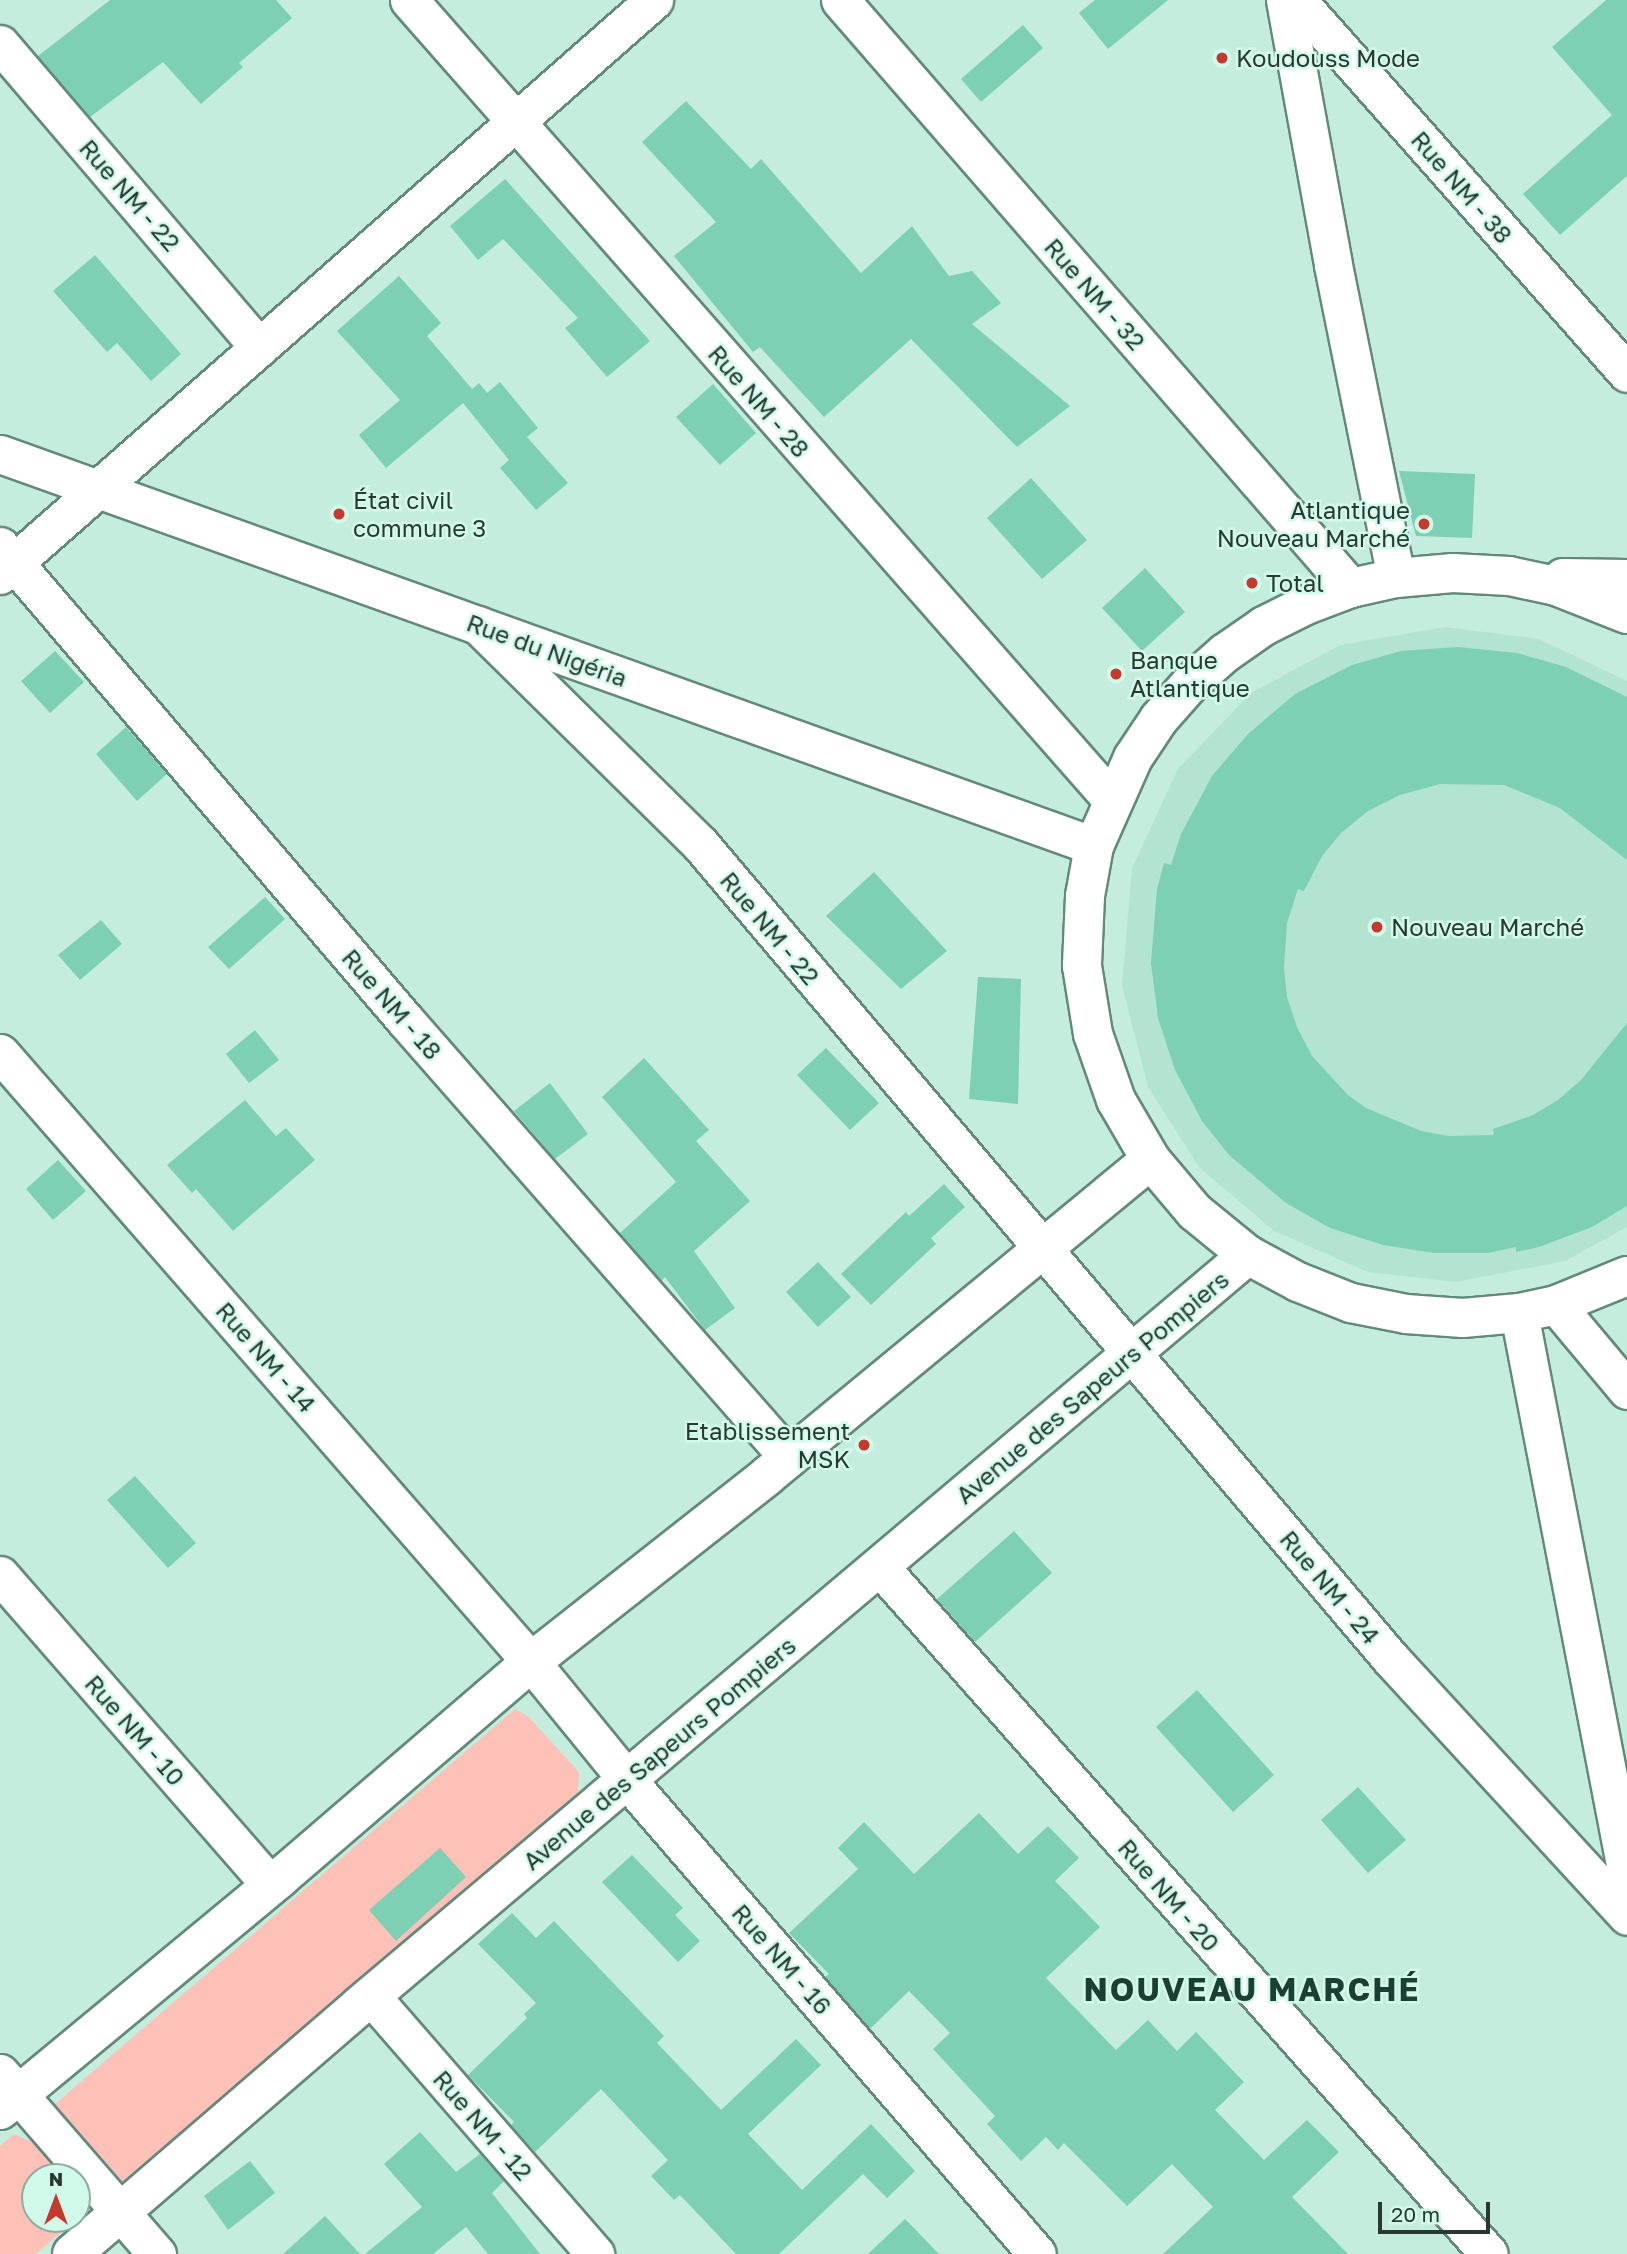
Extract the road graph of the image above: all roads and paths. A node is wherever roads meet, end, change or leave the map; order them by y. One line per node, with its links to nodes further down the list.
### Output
1 (409, 0): 7 (street, Rue NM - 28)
2 (654, 0): 7 (street)
3 (840, 0): 16 (street, Rue NM - 32)
4 (1285, 0): 14 (street)
5 (1297, 0): 9 (street, Rue NM - 38)
6 (0, 44): 8 (street, Rue NM - 22)
7 (515, 122): 8 (street); 19 (street, Rue NM - 28)
8 (259, 347): 11 (street)
9 (1627, 373)
10 (0, 454): 11 (street, Rue du Nigéria)
11 (99, 489): 12 (street); 18 (street, Rue du Nigéria)
12 (5, 560): 30 (street, Rue NM - 18)
13 (1509, 576): 14 (street); 15 (street); 17 (street)
14 (1396, 578): 16 (street)
15 (1627, 579)
16 (1351, 588): 19 (street)
17 (1627, 614)
18 (478, 625): 20 (street, Rue du Nigéria); 23 (street, Rue NM - 22)
19 (1112, 800): 20 (street)
20 (1094, 846): 22 (street)
21 (0, 1054): 33 (street, Rue NM - 14)
22 (1151, 1160): 23 (street); 24 (street)
23 (1042, 1250): 28 (street, Rue NM - 24); 30 (street)
24 (1248, 1255): 27 (street); 28 (street, Avenue des Sapeurs Pompiers)
25 (1627, 1276): 26 (street)
26 (1556, 1305): 27 (street); 29 (street)
27 (1520, 1312): 35 (street)
28 (1131, 1353): 31 (street, Avenue des Sapeurs Pompiers); 37 (street, Rue NM - 24)
29 (1627, 1390)
30 (789, 1458): 33 (street)
31 (879, 1566): 34 (street, Avenue des Sapeurs Pompiers); 45 (street, Rue NM - 20)
32 (0, 1575): 36 (street, Rue NM - 10)
33 (531, 1662): 34 (street, Rue NM - 16); 36 (street)
34 (628, 1781): 38 (street, Avenue des Sapeurs Pompiers); 44 (street, Rue NM - 16)
35 (1627, 1875)
36 (270, 1885): 39 (street)
37 (1627, 1916)
38 (371, 1996): 40 (street, Avenue des Sapeurs Pompiers); 43 (street, Rue NM - 12)
39 (6, 2092): 40 (street)
40 (120, 2211): 41 (street, Avenue des Sapeurs Pompiers); 42 (street)
41 (72, 2254)
42 (157, 2254)
43 (595, 2254)
44 (1037, 2254)
45 (1489, 2254)

